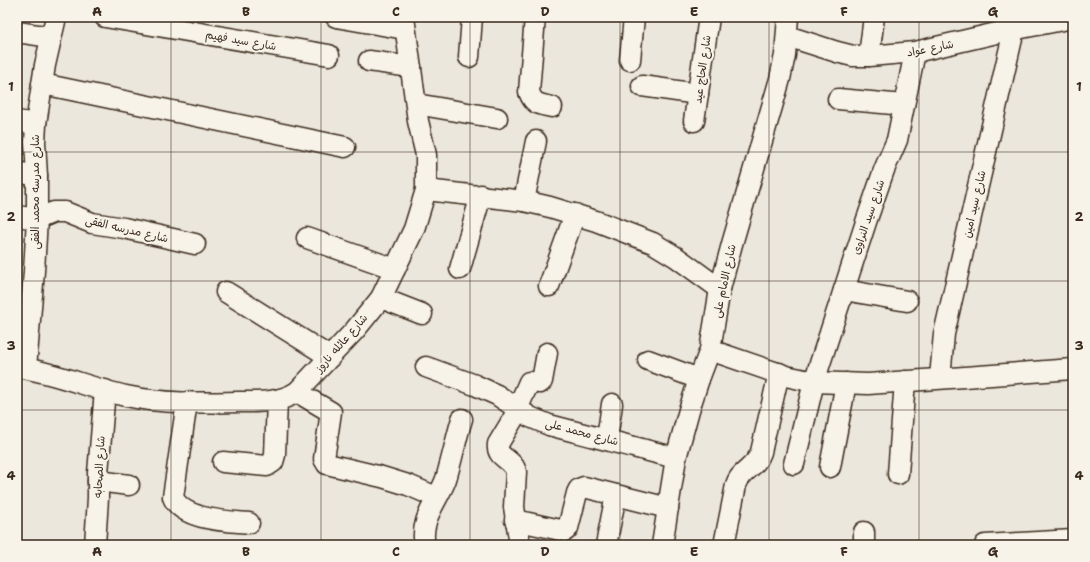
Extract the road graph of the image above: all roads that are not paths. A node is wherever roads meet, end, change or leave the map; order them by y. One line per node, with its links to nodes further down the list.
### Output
1 (56, 17): 14 (street, شارع مدرسه محمد الفقى)
2 (106, 17): 16 (street, شارع سيد فهيم)
3 (336, 17): 11 (street)
4 (472, 17): 18 (street)
5 (534, 17): 28 (street)
6 (634, 17): 19 (street)
7 (709, 17): 24 (street, شارع الحاج عيد)
8 (874, 17): 17 (street)
9 (1064, 19): 12 (street, شارع عواد)
10 (787, 22): 17 (street, شارع عواد); 48 (street, شارع الامام على)
11 (405, 23): 21 (street, شارع عائله ناروز)
12 (1005, 27): 15 (street, شارع عواد); 62 (street, شارع سيد امين)
13 (17, 32): 14 (street)
14 (51, 37): 22 (street, شارع مدرسه محمد الفقى)
15 (915, 52): 17 (street, شارع عواد); 27 (street, شارع سيد النراوى)
16 (329, 55)
17 (869, 56)
18 (469, 57)
19 (630, 60)
20 (369, 61): 21 (street)
21 (411, 67): 26 (street, شارع عائله ناروز)
22 (42, 84): 31 (street, شارع مدرسه محمد الفقى); 33 (street)
23 (642, 86): 24 (street)
24 (698, 94): 30 (street, شارع الحاج عيد)
25 (838, 98): 27 (street)
26 (416, 104): 29 (street); 36 (street, شارع عائله ناروز)
27 (904, 105): 49 (street, شارع سيد النراوى)
28 (552, 107)
29 (497, 118)
30 (694, 121)
31 (26, 123): 35 (street, شارع مدرسه محمد الفقى)
32 (536, 141): 38 (street)
33 (345, 147)
34 (17, 172): 35 (street)
35 (37, 176): 41 (street, شارع مدرسه محمد الفقى)
36 (426, 190): 37 (street); 45 (street, شارع عائله ناروز)
37 (481, 195): 38 (street); 44 (street)
38 (524, 201): 39 (street)
39 (575, 214): 47 (street); 48 (street)
40 (17, 216): 41 (street)
41 (37, 219): 43 (street, شارع مدرسه الفقى); 46 (street, شارع مدرسه محمد الفقى)
42 (307, 238): 45 (street)
43 (195, 244)
44 (460, 268)
45 (395, 269): 51 (street, شارع عائله ناروز)
46 (26, 270): 59 (street, شارع مدرسه محمد الفقى)
47 (549, 286)
48 (720, 289): 54 (street, شارع الامام على)
49 (844, 290): 52 (street); 65 (street, شارع سيد النراوى)
50 (226, 292): 56 (street)
51 (381, 298): 53 (street); 56 (street, شارع عائله ناروز)
52 (907, 301)
53 (422, 314)
54 (710, 350): 61 (street); 63 (street, شارع الامام على)
55 (547, 353): 72 (street)
56 (330, 357): 68 (street, شارع عائله ناروز)
57 (648, 360): 63 (street)
58 (426, 367): 72 (street, شارع محمد على)
59 (21, 368): 67 (street, شارع عائله ناروز)
60 (1073, 369): 62 (street)
61 (779, 373): 65 (street); 93 (street)
62 (940, 378): 64 (street)
63 (699, 379): 75 (street, شارع الامام على)
64 (905, 381): 66 (street); 79 (street)
65 (814, 382): 66 (street); 77 (street, شارع سيد النراوى)
66 (846, 383): 78 (street)
67 (105, 390): 70 (street, شارع عائله ناروز); 80 (street, شارع الصحابه)
68 (297, 392): 69 (street, شارع عائله ناروز); 83 (street)
69 (277, 400): 70 (street, شارع عائله ناروز); 76 (street)
70 (187, 402): 86 (street)
71 (612, 404): 74 (street)
72 (518, 409): 74 (street, شارع محمد على); 85 (street)
73 (462, 419): 83 (street)
74 (607, 439): 75 (street, شارع محمد على)
75 (676, 458): 84 (street, شارع الامام على)
76 (223, 462)
77 (794, 464)
78 (830, 467)
79 (898, 474)
80 (98, 480): 81 (street); 88 (street, شارع الصحابه)
81 (129, 486)
82 (616, 495): 84 (street); 85 (street); 91 (street)
83 (436, 497): 89 (street)
84 (668, 508): 92 (street, شارع الامام على)
85 (515, 520): 90 (street)
86 (248, 523)
87 (1073, 540): 94 (street)
88 (96, 545)
89 (425, 545)
90 (520, 545)
91 (606, 545)
92 (662, 545)
93 (724, 545)
94 (985, 545)

